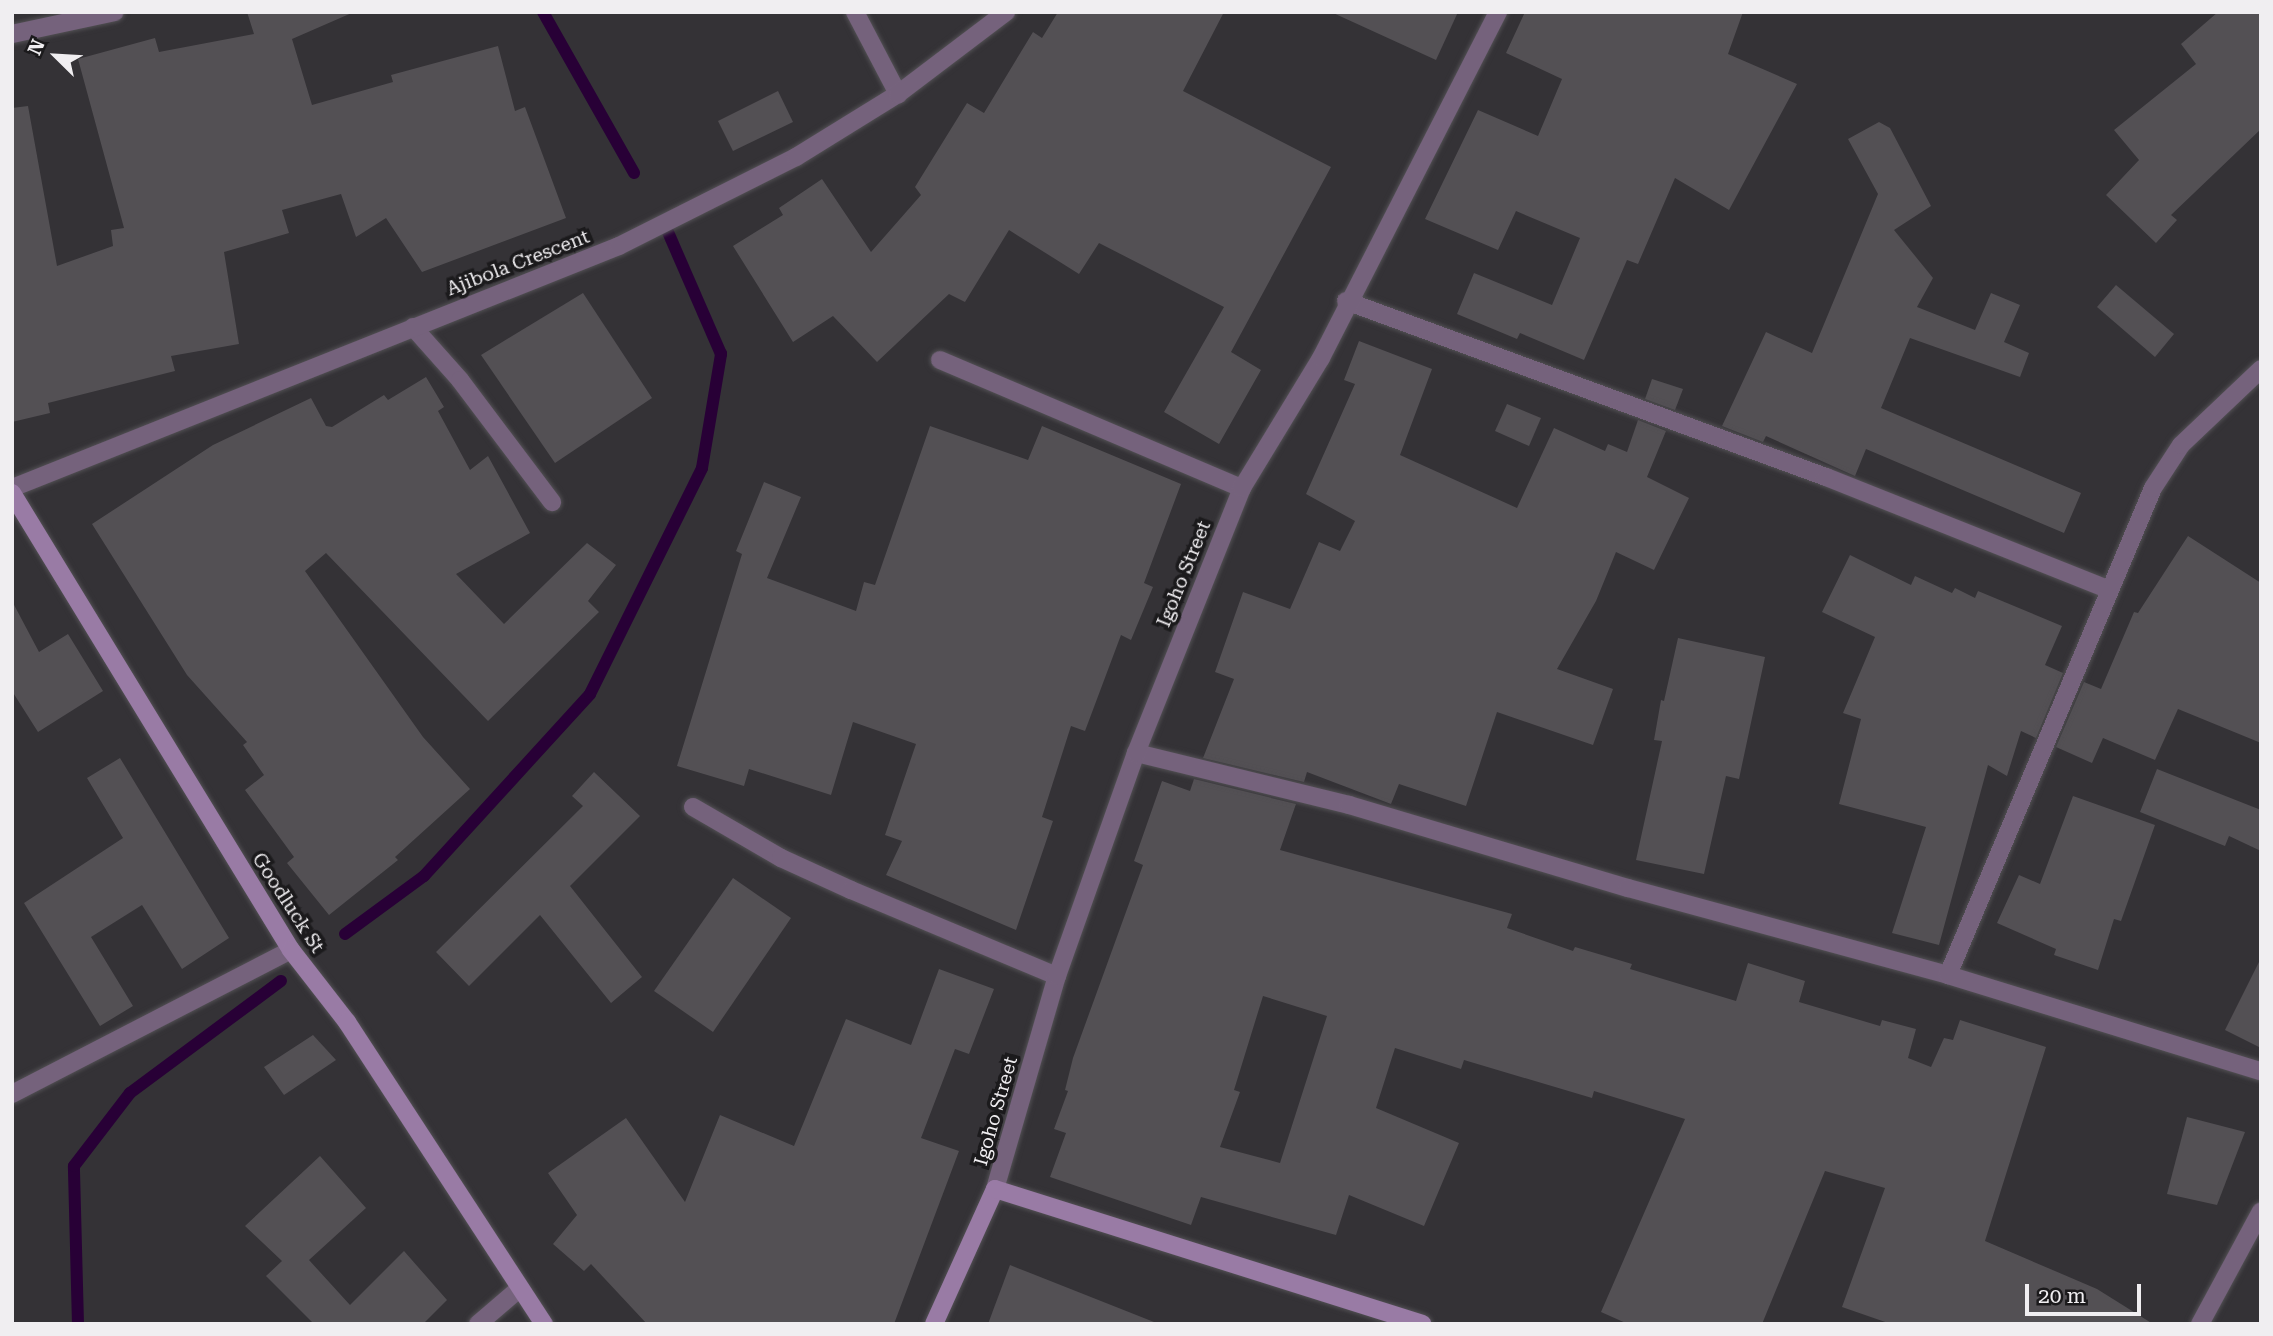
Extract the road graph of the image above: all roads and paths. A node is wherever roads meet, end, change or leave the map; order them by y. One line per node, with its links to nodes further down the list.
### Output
1 (115, 12): 5 (street)
2 (855, 12): 6 (street)
3 (1006, 12): 6 (street, Ajibola Crescent)
4 (1498, 12): 7 (street, Igoho Street)
5 (12, 34)
6 (898, 94): 8 (street, Ajibola Crescent)
7 (1346, 301): 12 (street, Igoho Street); 15 (street)
8 (413, 327): 11 (street, Ajibola Crescent); 14 (street)
9 (940, 360): 12 (street)
10 (2261, 369): 15 (street)
11 (12, 488)
12 (1242, 488): 16 (street, Igoho Street)
13 (12, 493): 18 (street, Goodluck St)
14 (552, 502)
15 (2108, 589): 19 (street)
16 (1136, 753): 19 (street); 20 (street, Igoho Street)
17 (694, 807): 20 (street)
18 (291, 950): 22 (street); 25 (street, Goodluck St)
19 (1948, 975): 21 (street)
20 (1057, 976): 23 (street, Igoho Street)
21 (2261, 1071)
22 (12, 1094)
23 (995, 1189): 28 (street); 29 (street)
24 (2261, 1211): 30 (street)
25 (520, 1288): 26 (street); 27 (street, Goodluck St)
26 (478, 1324)
27 (544, 1324)
28 (934, 1324)
29 (1422, 1324)
30 (2200, 1324)

